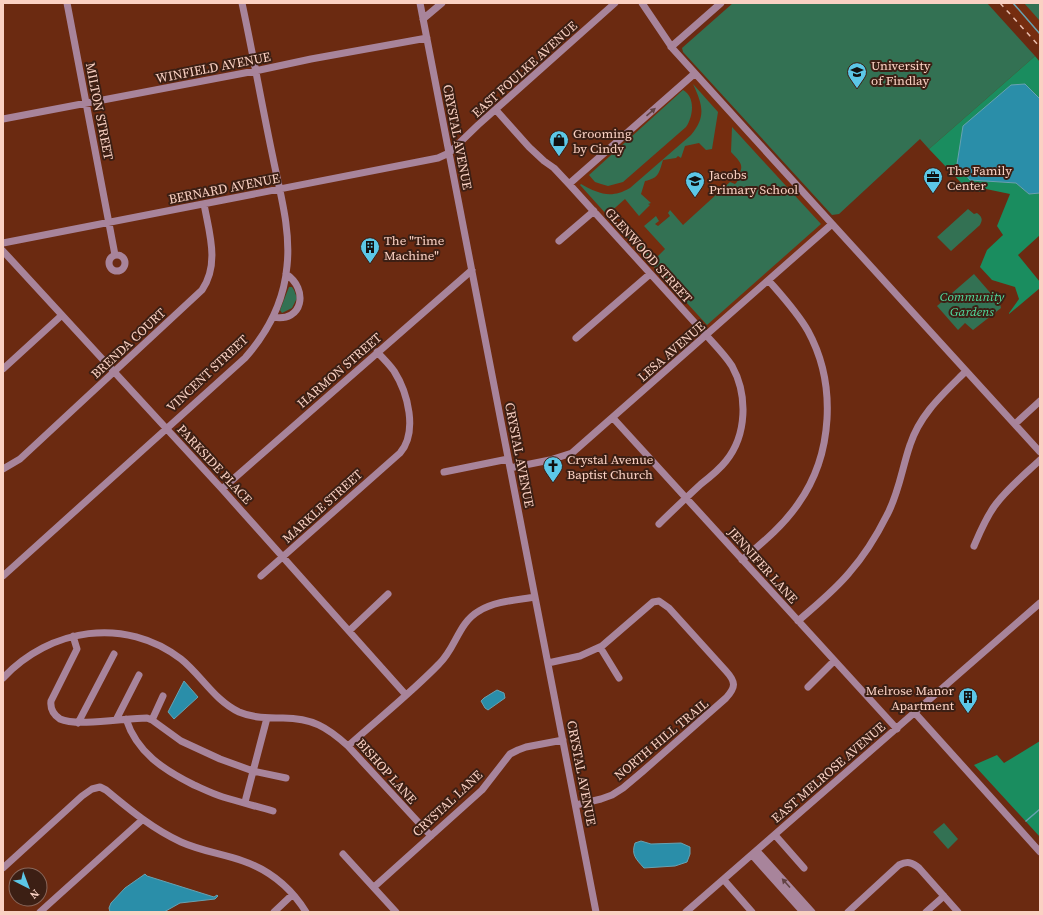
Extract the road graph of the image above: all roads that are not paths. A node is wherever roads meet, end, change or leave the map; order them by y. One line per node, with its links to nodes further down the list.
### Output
1 (67, 3): 13 (street, MILTON STREET)
2 (242, 3): 11 (street, VINCENT STREET)
3 (420, 3): 8 (street, CRYSTAL AVENUE)
4 (442, 3): 8 (street)
5 (615, 3): 14 (street, EAST FOULKE AVENUE)
6 (642, 3): 10 (street)
7 (721, 3): 10 (street)
8 (423, 19): 9 (street, CRYSTAL AVENUE)
9 (427, 38): 11 (street, WINFIELD AVENUE); 16 (street, CRYSTAL AVENUE)
10 (671, 47): 12 (street)
11 (255, 71): 13 (street, WINFIELD AVENUE); 18 (street, VINCENT STREET)
12 (694, 74): 17 (street, one-way to 12); 22 (street)
13 (86, 103): 15 (street, WINFIELD AVENUE); 21 (street, MILTON STREET)
14 (496, 110): 16 (street, EAST FOULKE AVENUE); 17 (street, GLENWOOD STREET)
15 (3, 119)
16 (449, 153): 18 (street, BERNARD AVENUE); 27 (street, CRYSTAL AVENUE)
17 (569, 184): 20 (street, GLENWOOD STREET)
18 (279, 189): 19 (street, BERNARD AVENUE); 28 (street, VINCENT STREET)
19 (204, 204): 21 (street, BERNARD AVENUE); 38 (street, BRENDA COURT)
20 (594, 211): 23 (street); 29 (street, GLENWOOD STREET)
21 (109, 223): 24 (street, BERNARD AVENUE); 26 (street, MILTON STREET)
22 (832, 224): 30 (street, LESA AVENUE); 37 (street)
23 (559, 241)
24 (3, 242)
25 (3, 251): 31 (street, PARKSIDE PLACE)
26 (115, 255)
27 (472, 270): 35 (street, HARMON STREET); 44 (street, CRYSTAL AVENUE)
28 (286, 274): 32 (street, VINCENT STREET); 32 (street)
29 (650, 274): 33 (street, GLENWOOD STREET); 34 (street)
30 (769, 281): 33 (street, LESA AVENUE); 54 (street)
31 (62, 315): 36 (street); 38 (street, PARKSIDE PLACE)
32 (273, 317): 42 (street, VINCENT STREET)
33 (706, 335): 40 (street, LESA AVENUE); 50 (street, GLENWOOD STREET)
34 (576, 338)
35 (377, 352): 49 (street, HARMON STREET); 53 (street, MARKLE STREET)
36 (3, 369)
37 (966, 371): 41 (street); 60 (street)
38 (115, 372): 42 (street, PARKSIDE PLACE); 47 (street, BRENDA COURT)
39 (1040, 402): 41 (street)
40 (613, 418): 46 (street, LESA AVENUE); 50 (street, JENNIFER LANE)
41 (1015, 424): 43 (street)
42 (166, 428): 49 (street, PARKSIDE PLACE); 55 (street, VINCENT STREET)
43 (1040, 452)
44 (508, 459): 46 (street, CRYSTAL AVENUE); 48 (street)
45 (1040, 460): 52 (street)
46 (510, 468): 58 (street, CRYSTAL AVENUE)
47 (3, 469)
48 (444, 472)
49 (222, 489): 53 (street, PARKSIDE PLACE)
50 (686, 498): 51 (street, GLENWOOD STREET); 54 (street, JENNIFER LANE)
51 (659, 524)
52 (974, 546)
53 (282, 557): 56 (street, MARKLE STREET); 61 (street, PARKSIDE PLACE)
54 (742, 560): 60 (street, JENNIFER LANE)
55 (3, 576)
56 (260, 576)
57 (388, 594): 61 (street)
58 (535, 596): 66 (street, CRYSTAL AVENUE); 71 (street)
59 (1040, 603): 73 (street, EAST MELROSE AVENUE)
60 (798, 622): 65 (street, JENNIFER LANE)
61 (348, 631): 71 (street, PARKSIDE PLACE)
62 (73, 636): 68 (street, BISHOP LANE); 74 (street, BISHOP LANE); 78 (street)
63 (600, 647): 66 (street); 69 (street); 85 (street, NORTH HILL TRAIL)
64 (114, 654): 78 (street)
65 (834, 661): 70 (street); 79 (street, JENNIFER LANE)
66 (548, 663): 80 (street, CRYSTAL AVENUE)
67 (139, 675): 76 (street)
68 (3, 678)
69 (619, 678)
70 (808, 687)
71 (406, 695): 81 (street)
72 (163, 696): 77 (street)
73 (915, 713): 79 (street, EAST MELROSE AVENUE); 90 (street)
74 (267, 718): 81 (street, BISHOP LANE); 82 (street)
75 (126, 719): 76 (street); 77 (street); 84 (street)
76 (116, 720): 78 (street)
77 (152, 720): 82 (street)
78 (78, 722)
79 (897, 729): 88 (street, EAST MELROSE AVENUE)
80 (563, 740): 85 (street, CRYSTAL AVENUE); 89 (street, CRYSTAL LANE)
81 (348, 746): 89 (street, BISHOP LANE)
82 (253, 771): 83 (street); 84 (street)
83 (286, 778)
84 (245, 802): 86 (street)
85 (576, 805): 103 (street, CRYSTAL AVENUE)
86 (272, 811)
87 (142, 820): 93 (street); 97 (street); 99 (street)
88 (776, 835): 91 (street, EAST MELROSE AVENUE); 94 (street)
89 (431, 836): 96 (street, CRYSTAL LANE)
90 (1040, 852)
91 (754, 853): 95 (street, EAST MELROSE AVENUE); 106 (street); 107 (street, one-way to 91)
92 (343, 854): 96 (street)
93 (3, 868)
94 (804, 868)
95 (724, 880): 104 (street, EAST MELROSE AVENUE); 105 (street)
96 (374, 887): 102 (street)
97 (292, 895): 100 (street); 101 (street)
98 (944, 896): 108 (street); 109 (street); 110 (street)
99 (40, 912)
100 (274, 912)
101 (306, 912)
102 (396, 912)
103 (596, 912)
104 (686, 912)
105 (752, 912)
106 (803, 912)
107 (812, 912)
108 (848, 912)
109 (926, 912)
110 (958, 912)

